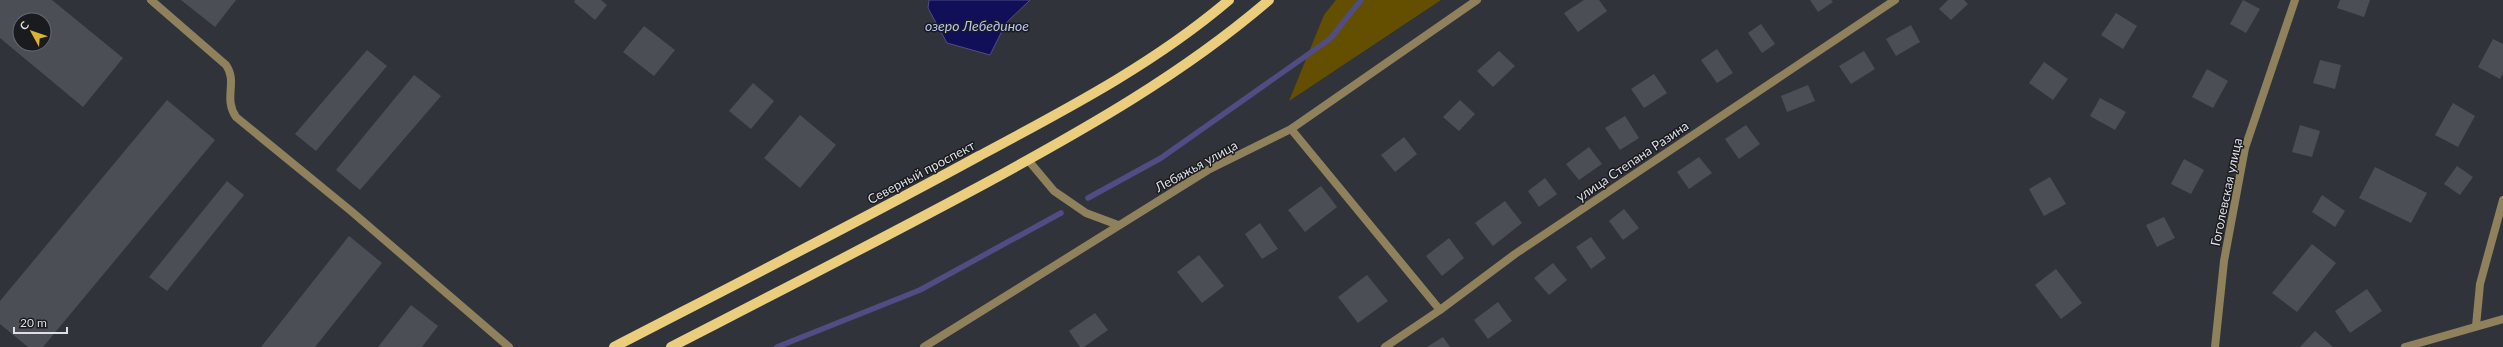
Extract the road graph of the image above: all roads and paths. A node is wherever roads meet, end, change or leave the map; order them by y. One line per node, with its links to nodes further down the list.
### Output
1 (151, 0): 14 (street)
2 (1229, 0): 15 (main road, Северный проспект)
3 (1269, 0): 8 (main road)
4 (1477, 0): 7 (street, Лебяжья улица)
5 (1895, 0): 11 (street, улица Степана Разина)
6 (2295, 0): 19 (street, Гоголевская улица)
7 (1291, 129): 10 (street, Лебяжья улица); 11 (street)
8 (1028, 160): 10 (street); 16 (main road)
9 (2503, 200): 13 (street)
10 (1118, 225): 17 (street, Лебяжья улица)
11 (1440, 310): 18 (street, улица Степана Разина)
12 (2503, 318): 13 (street)
13 (2476, 326): 20 (street)
14 (509, 347)
15 (614, 347)
16 (672, 347)
17 (924, 347)
18 (1385, 347)
19 (2215, 347)
20 (2405, 347)

